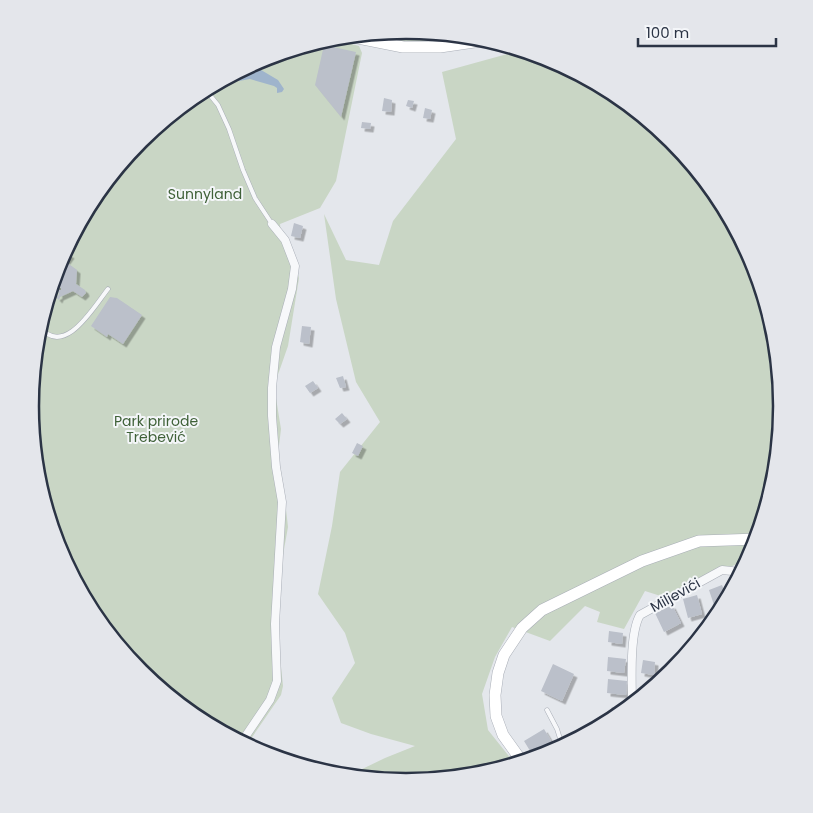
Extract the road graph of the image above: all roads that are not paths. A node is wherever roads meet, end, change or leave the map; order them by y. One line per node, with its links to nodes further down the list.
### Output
1 (373, 41): 2 (main road)
2 (464, 44)
3 (210, 96): 4 (lane)
4 (272, 224): 11 (street)
5 (108, 289): 6 (lane)
6 (47, 332)
7 (749, 539): 13 (main road)
8 (735, 572): 9 (street, Miljevići)
9 (632, 696)
10 (547, 710): 12 (lane)
11 (245, 737)
12 (560, 740)
13 (519, 757)

